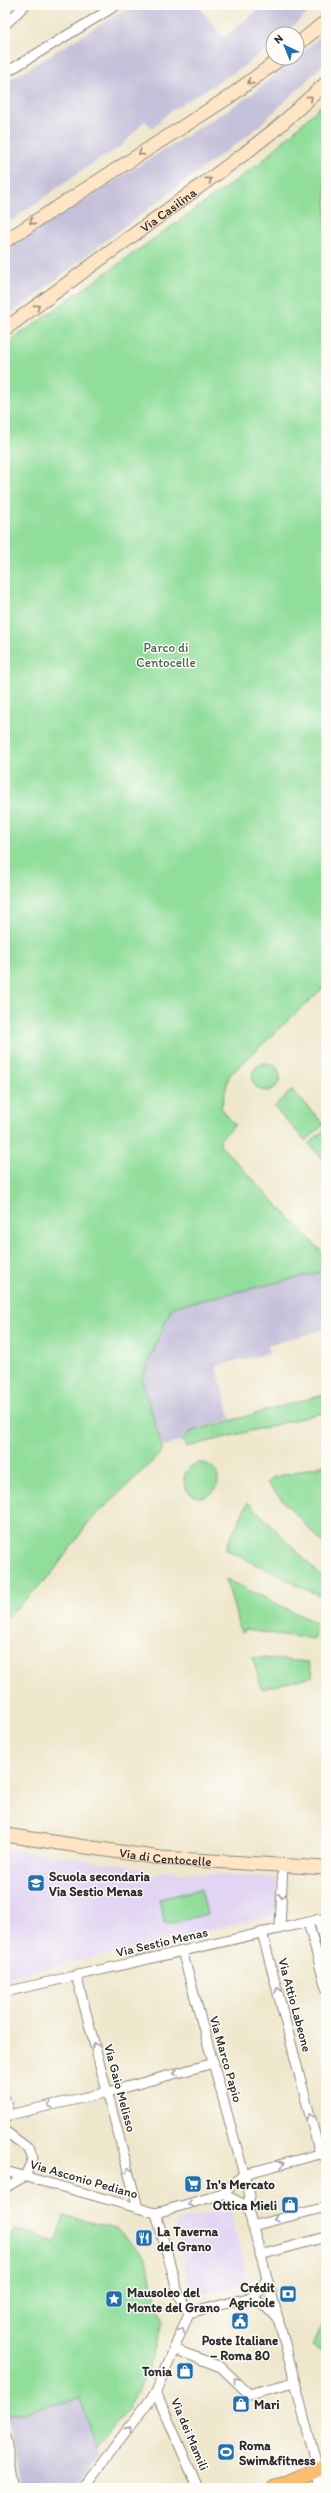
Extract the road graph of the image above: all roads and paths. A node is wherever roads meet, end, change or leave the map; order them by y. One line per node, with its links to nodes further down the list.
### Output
1 (26, 5): 5 (street)
2 (116, 5): 9 (street)
3 (326, 15): 6 (main road)
4 (326, 21): 7 (main road)
5 (5, 25)
6 (305, 38)
7 (305, 39)
8 (270, 66): 11 (main road, one-way to 11)
9 (5, 73)
10 (326, 83): 12 (main road, Via Casilina, one-way to 10)
11 (5, 241)
12 (5, 329)
13 (5, 1835): 14 (main road, Via di Centocelle)
14 (283, 1865): 15 (main road, Via di Centocelle); 18 (street, one-way to 18)
15 (326, 1868)
16 (322, 1919): 17 (street, Via Sestio Menas); 20 (street)
17 (308, 1922): 18 (street, Via Sestio Menas); 23 (street)
18 (280, 1927): 19 (street, Via Sestio Menas)
19 (262, 1932): 21 (street, Via Sestio Menas); 30 (street, Via Attio Labeone, one-way to 19)
20 (326, 1948)
21 (182, 1951): 22 (street, Via Sestio Menas); 25 (street, Via Marco Papio)
22 (76, 1975): 24 (street, Via Sestio Menas); 26 (street, Via Gaio Melisso, one-way to 22)
23 (326, 1988)
24 (5, 1992)
25 (214, 2063): 26 (street, one-way to 26); 32 (street, Via Marco Papio)
26 (108, 2092): 28 (street, one-way to 28); 38 (street, Via Gaio Melisso, one-way to 26)
27 (5, 2099): 28 (street)
28 (7, 2117)
29 (5, 2131): 33 (street)
30 (324, 2153): 32 (street, one-way to 30)
31 (5, 2171): 33 (street, Via Asconio Pediano)
32 (244, 2174): 35 (street); 36 (street, Via Marco Papio)
33 (25, 2176): 34 (street); 38 (street, Via Asconio Pediano)
34 (5, 2188)
35 (223, 2194): 36 (street); 39 (street, one-way to 39)
36 (247, 2206): 40 (street, Via Marco Papio)
37 (326, 2207): 40 (street, one-way to 40)
38 (138, 2208): 39 (street, Via Asconio Pediano)
39 (156, 2213): 45 (street)
40 (252, 2226): 42 (street, Via Marco Papio)
41 (326, 2237): 42 (street)
42 (260, 2255): 43 (street, Via Marco Papio)
43 (266, 2280): 44 (street); 46 (street, Via Marco Papio)
44 (252, 2297): 45 (street); 46 (street)
45 (188, 2313): 47 (street, one-way to 45)
46 (278, 2320): 48 (street, Via Marco Papio)
47 (174, 2349): 48 (street, one-way to 47); 49 (street)
48 (295, 2382): 51 (street, Via Marco Papio)
49 (156, 2392): 53 (street, one-way to 49); 54 (street, Via dei Mamili)
50 (5, 2436): 52 (street)
51 (321, 2468): 55 (main road); 56 (street, Via Marco Papio)
52 (15, 2488)
53 (82, 2488)
54 (198, 2488)
55 (274, 2488)
56 (317, 2488)

